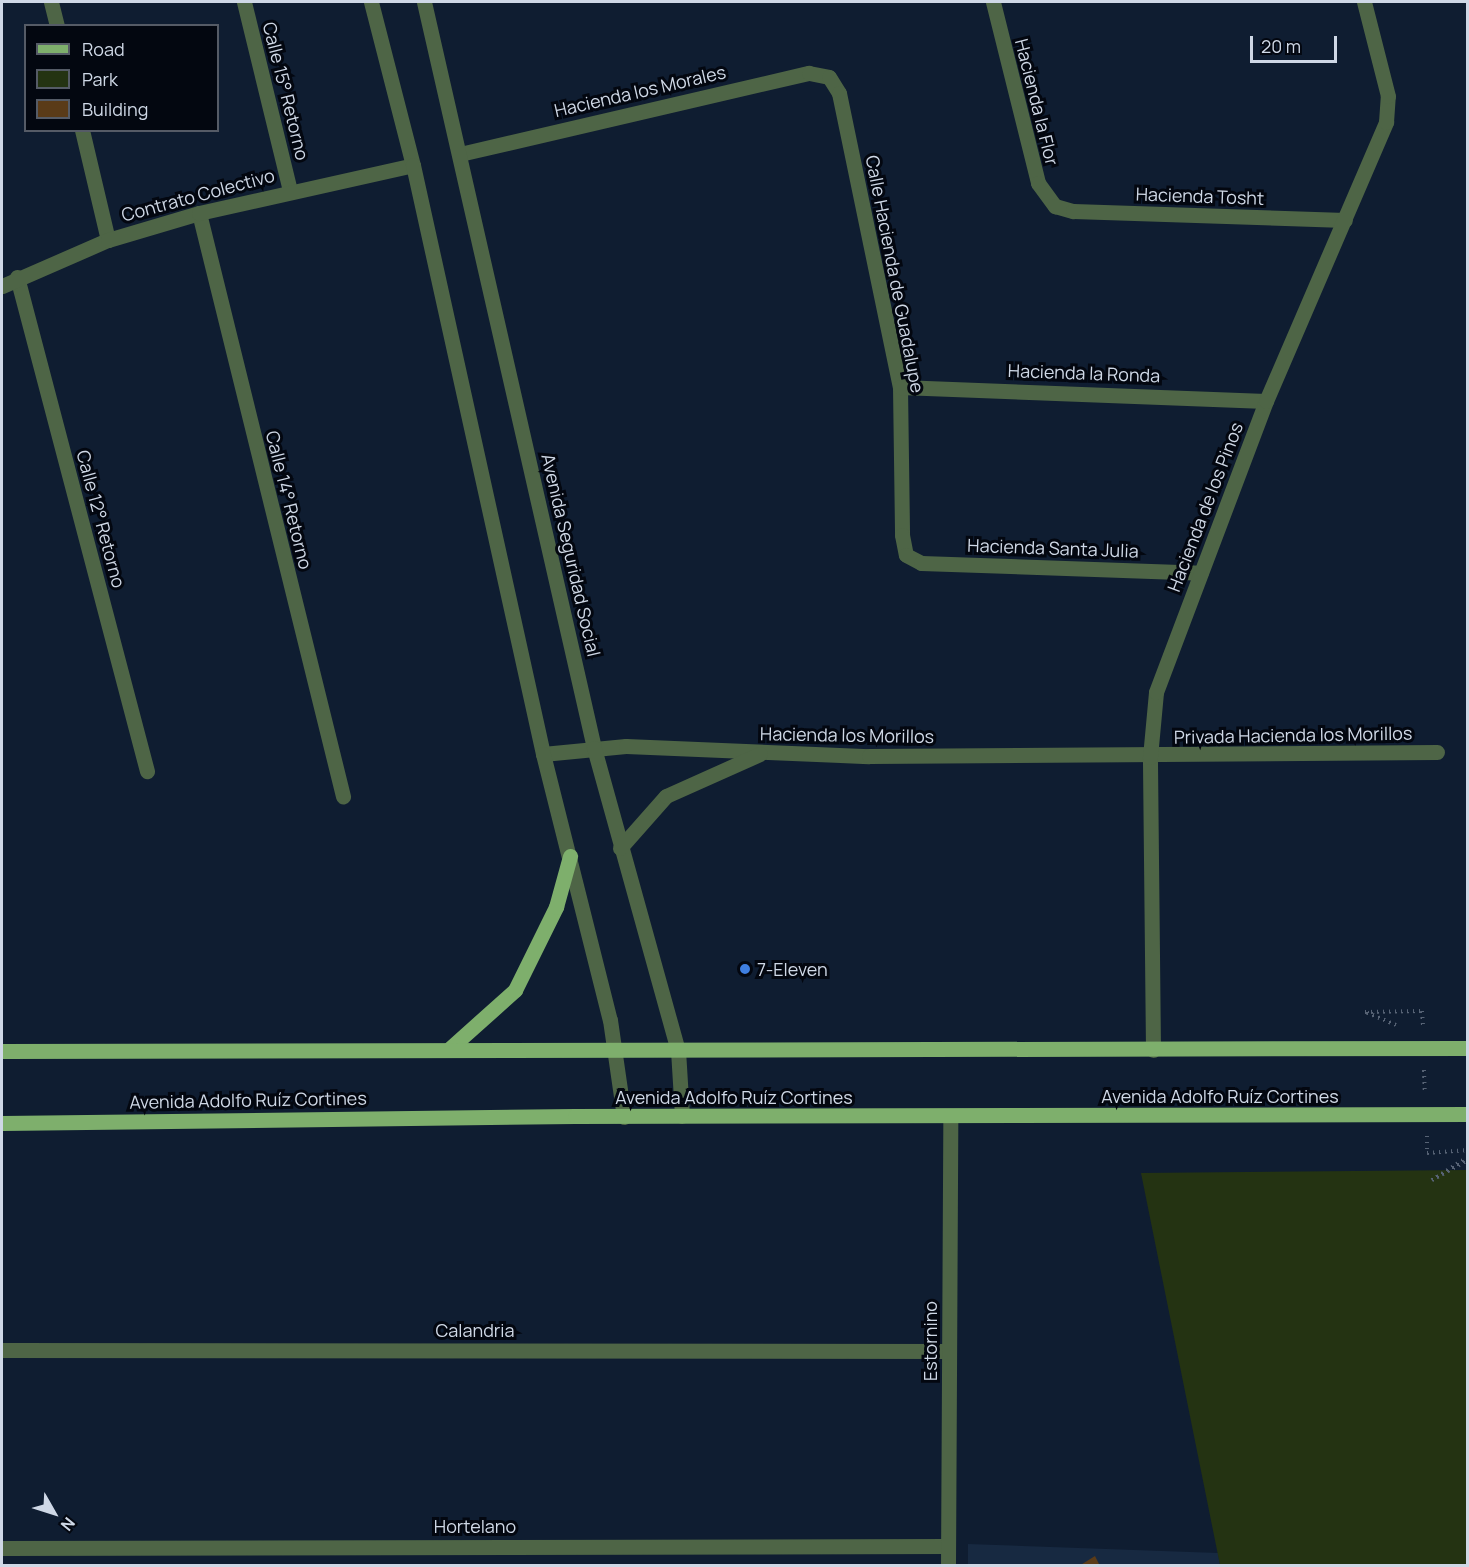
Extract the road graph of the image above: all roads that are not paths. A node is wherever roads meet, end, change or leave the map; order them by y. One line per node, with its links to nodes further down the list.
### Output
1 (51, 2): 7 (street)
2 (244, 2): 12 (street, Calle 15° Retorno)
3 (371, 2): 11 (street)
4 (424, 2): 10 (street, Avenida Seguridad Social)
5 (993, 2): 13 (street, Hacienda la Flor)
6 (1364, 2): 15 (street, Hacienda de los Pinos)
7 (56, 24)
8 (828, 77): 10 (street, Hacienda los Morales); 19 (street, Calle Hacienda de Guadalupe)
9 (82, 132): 16 (street)
10 (460, 154): 23 (street, Avenida Seguridad Social)
11 (413, 165): 12 (street, Contrato Colectivo); 25 (street)
12 (290, 190): 14 (street, Contrato Colectivo)
13 (1055, 206): 15 (street, Hacienda Tosht)
14 (199, 213): 16 (street, Contrato Colectivo); 29 (street, Calle 14° Retorno)
15 (1345, 220): 20 (street, Hacienda de los Pinos)
16 (108, 240): 17 (street, Contrato Colectivo)
17 (17, 277): 18 (street, Contrato Colectivo); 28 (street, Calle 12° Retorno)
18 (2, 286)
19 (900, 387): 20 (street, Hacienda la Ronda); 21 (street, Calle Hacienda de Guadalupe)
20 (1266, 401): 22 (street, Hacienda de los Pinos)
21 (906, 555): 22 (street, Hacienda Santa Julia)
22 (1201, 573): 27 (street, Hacienda de los Pinos)
23 (594, 748): 25 (street, Hacienda los Morillos); 26 (street, Hacienda los Morillos); 30 (street, Avenida Seguridad Social)
24 (1437, 752): 27 (street, Privada Hacienda los Morillos)
25 (543, 754): 31 (street)
26 (760, 754): 27 (street, Hacienda los Morillos); 30 (street)
27 (1150, 757): 36 (street, Hacienda de los Pinos)
28 (147, 771)
29 (343, 795)
30 (620, 848): 35 (street, Avenida Seguridad Social)
31 (570, 856): 32 (street); 34 (main road)
32 (616, 1048): 34 (main road); 35 (main road); 41 (street)
33 (1467, 1048): 36 (main road)
34 (448, 1050): 37 (main road)
35 (678, 1050): 36 (main road); 39 (street, Avenida Seguridad Social)
36 (1153, 1050)
37 (2, 1052)
38 (1467, 1114): 40 (main road, Avenida Adolfo Ruíz Cortines)
39 (682, 1116): 40 (main road, Avenida Adolfo Ruíz Cortines); 41 (main road, Avenida Adolfo Ruíz Cortines)
40 (950, 1116): 44 (street, Estornino)
41 (624, 1117): 42 (main road, Avenida Adolfo Ruíz Cortines)
42 (2, 1123)
43 (2, 1350): 44 (street, Calandria)
44 (949, 1351): 45 (street, Estornino)
45 (948, 1546): 46 (street, Hortelano); 47 (street, Estornino)
46 (2, 1548)
47 (948, 1566)

